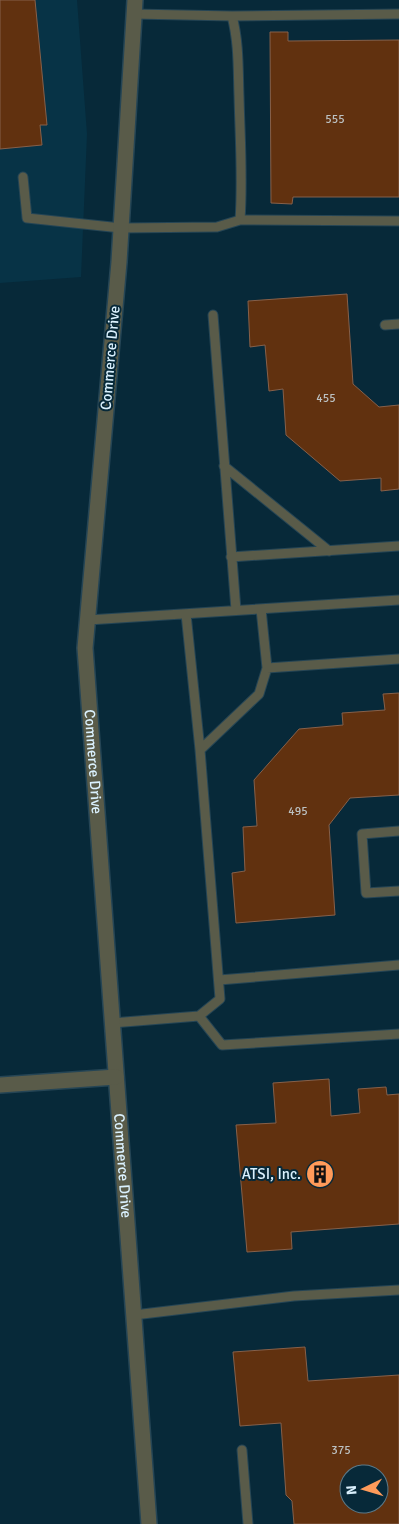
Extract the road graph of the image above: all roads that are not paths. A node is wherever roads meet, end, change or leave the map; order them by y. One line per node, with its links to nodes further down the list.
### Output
1 (134, 7): 3 (lane); 7 (street, Commerce Drive)
2 (399, 14): 3 (lane)
3 (232, 16): 5 (lane)
4 (23, 177): 7 (lane)
5 (240, 220): 6 (lane); 7 (lane)
6 (399, 221)
7 (121, 228): 19 (street, Commerce Drive)
8 (213, 315): 11 (lane)
9 (399, 324): 10 (lane)
10 (385, 325)
11 (224, 466): 13 (lane); 14 (lane)
12 (399, 546): 13 (lane)
13 (329, 550): 14 (lane)
14 (231, 557): 17 (lane)
15 (399, 600): 16 (lane)
16 (261, 608): 17 (lane); 21 (lane)
17 (236, 610): 18 (lane)
18 (186, 614): 19 (lane); 22 (lane)
19 (88, 620): 28 (street, Commerce Drive)
20 (399, 660): 21 (lane)
21 (267, 668): 22 (lane)
22 (200, 750): 26 (lane)
23 (399, 831): 24 (lane)
24 (399, 890)
25 (399, 965): 26 (lane)
26 (219, 980): 27 (lane)
27 (199, 1016): 28 (lane); 29 (lane)
28 (112, 1023): 30 (street, Commerce Drive)
29 (399, 1034)
30 (116, 1077): 31 (street); 33 (street, Commerce Drive)
31 (0, 1085)
32 (399, 1290): 33 (lane)
33 (134, 1315): 35 (street, Commerce Drive)
34 (242, 1450): 36 (lane)
35 (149, 1524)
36 (248, 1524)

